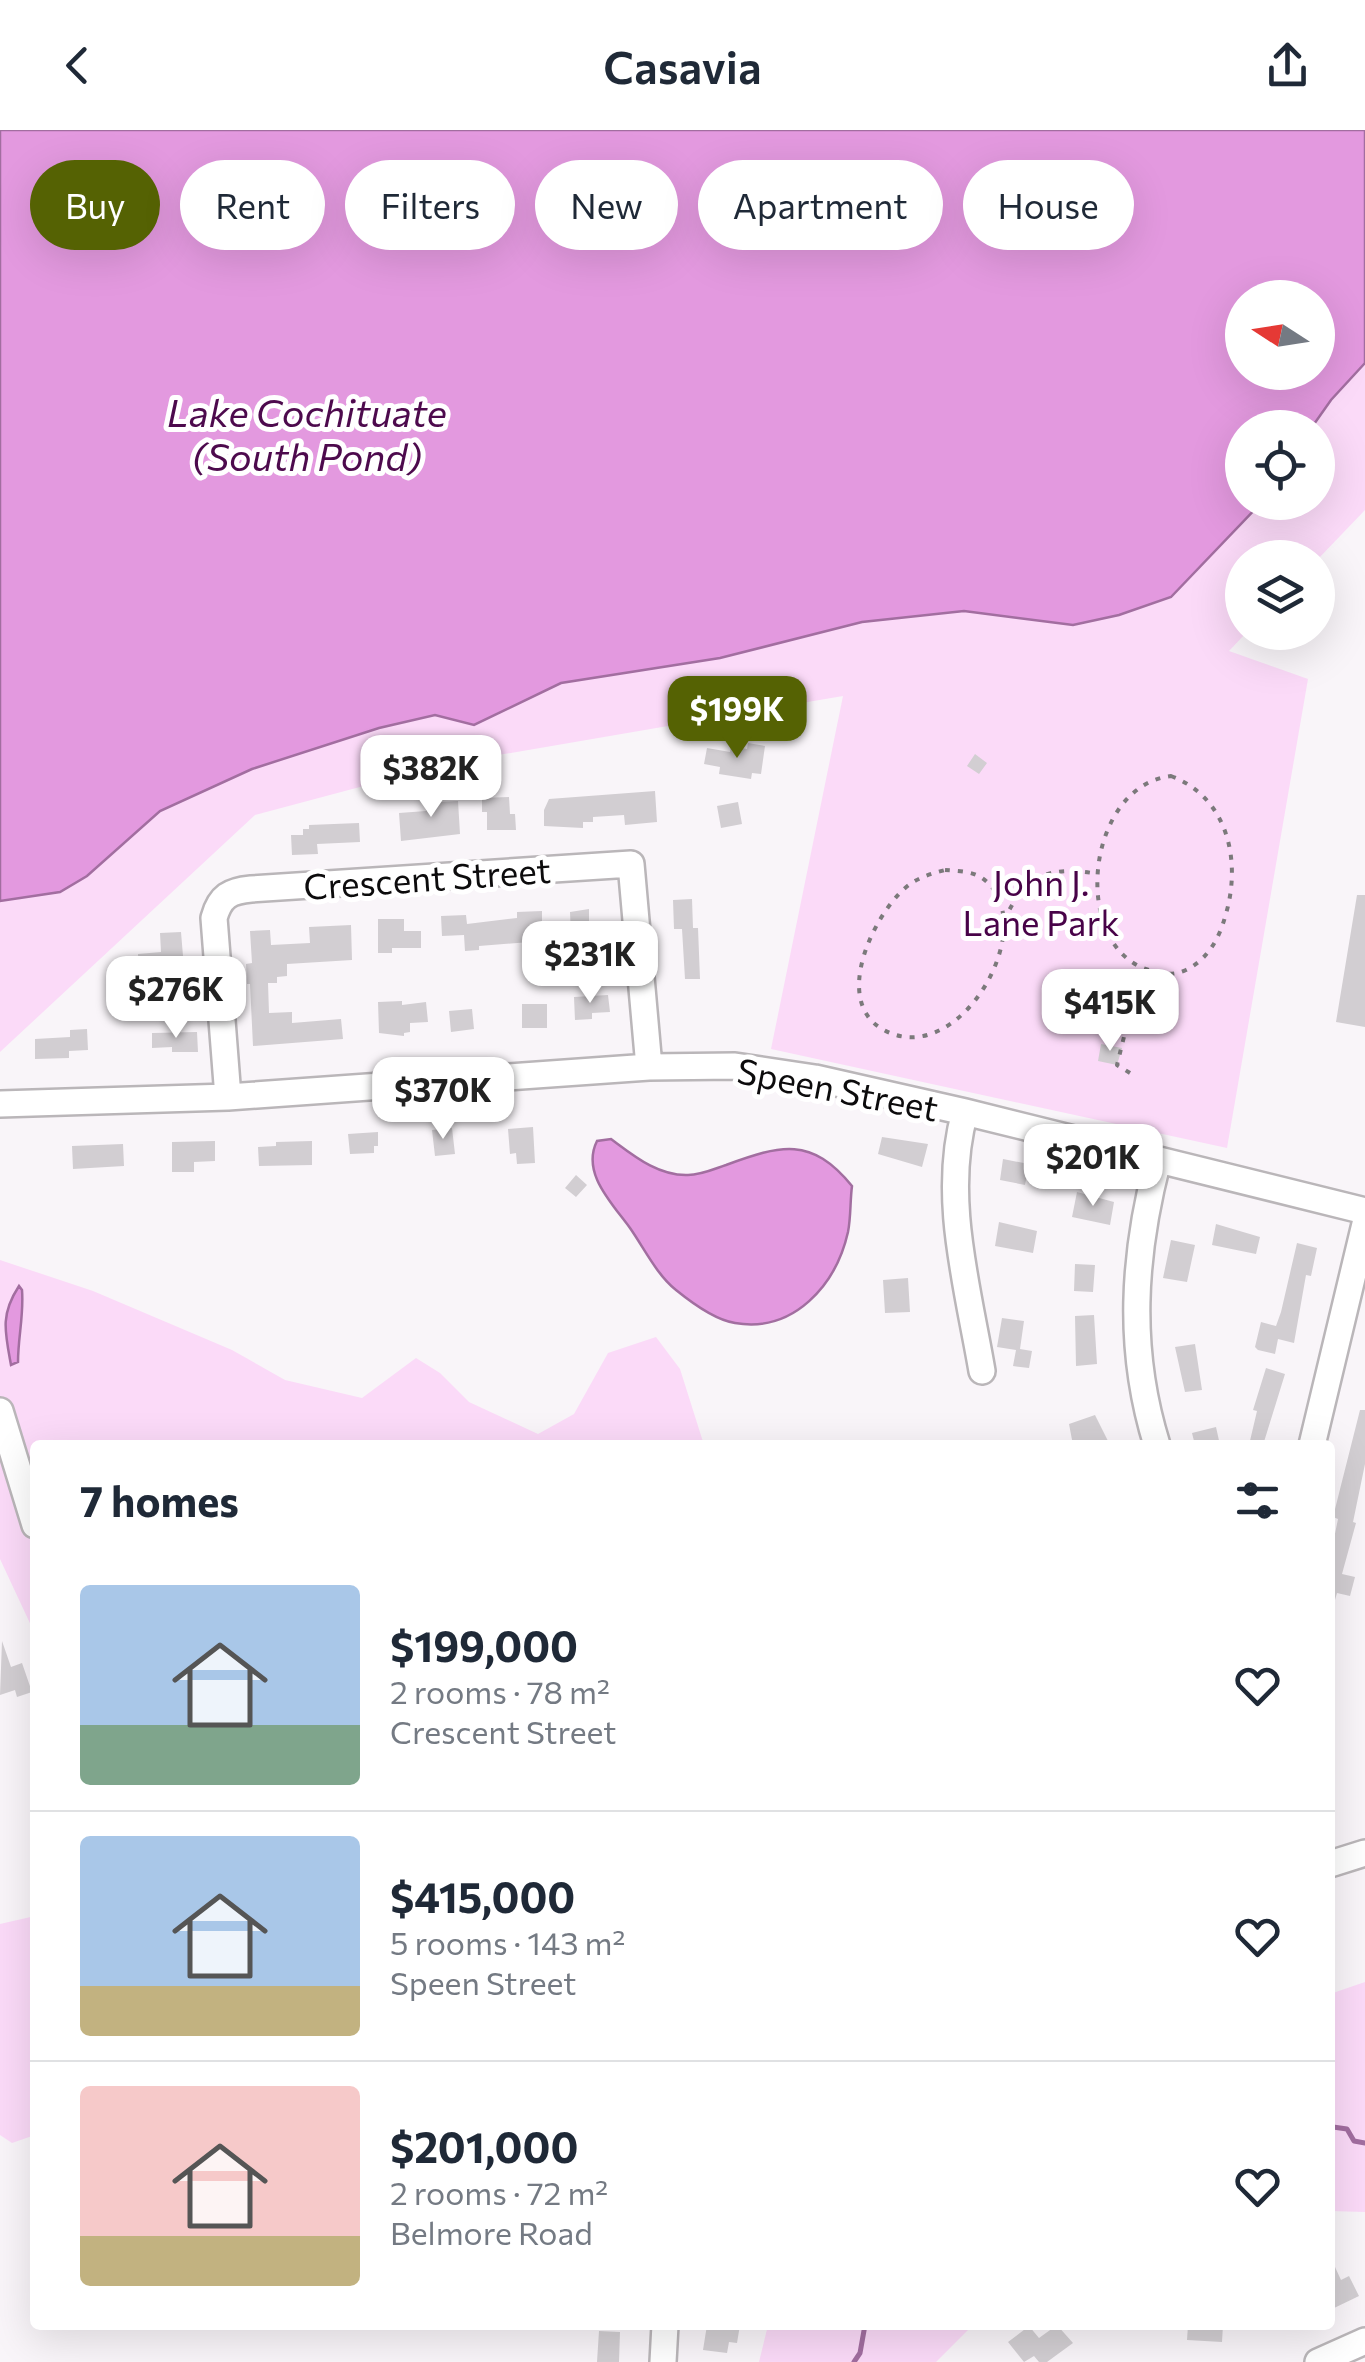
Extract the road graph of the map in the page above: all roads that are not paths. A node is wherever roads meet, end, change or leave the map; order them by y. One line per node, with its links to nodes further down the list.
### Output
1 (649, 1068): 2 (street, Speen Street); 2 (street, Crescent Street); 4 (street, Speen Street)
2 (228, 1098): 3 (street, Speen Street)
3 (0, 1104)
4 (965, 1112): 5 (street, Speen Street); 8 (street)
5 (1158, 1160): 6 (street, Speen Street); 10 (street)
6 (1365, 1211)
7 (1365, 1224): 11 (street)
8 (982, 1371)
9 (0, 1411): 12 (street)
10 (1156, 1440)
11 (1313, 1440)
12 (30, 1509)
13 (1365, 1853): 14 (street)
14 (1335, 1862)
15 (665, 2330): 17 (street)
16 (1365, 2341): 18 (street)
17 (663, 2362)
18 (1318, 2362)

